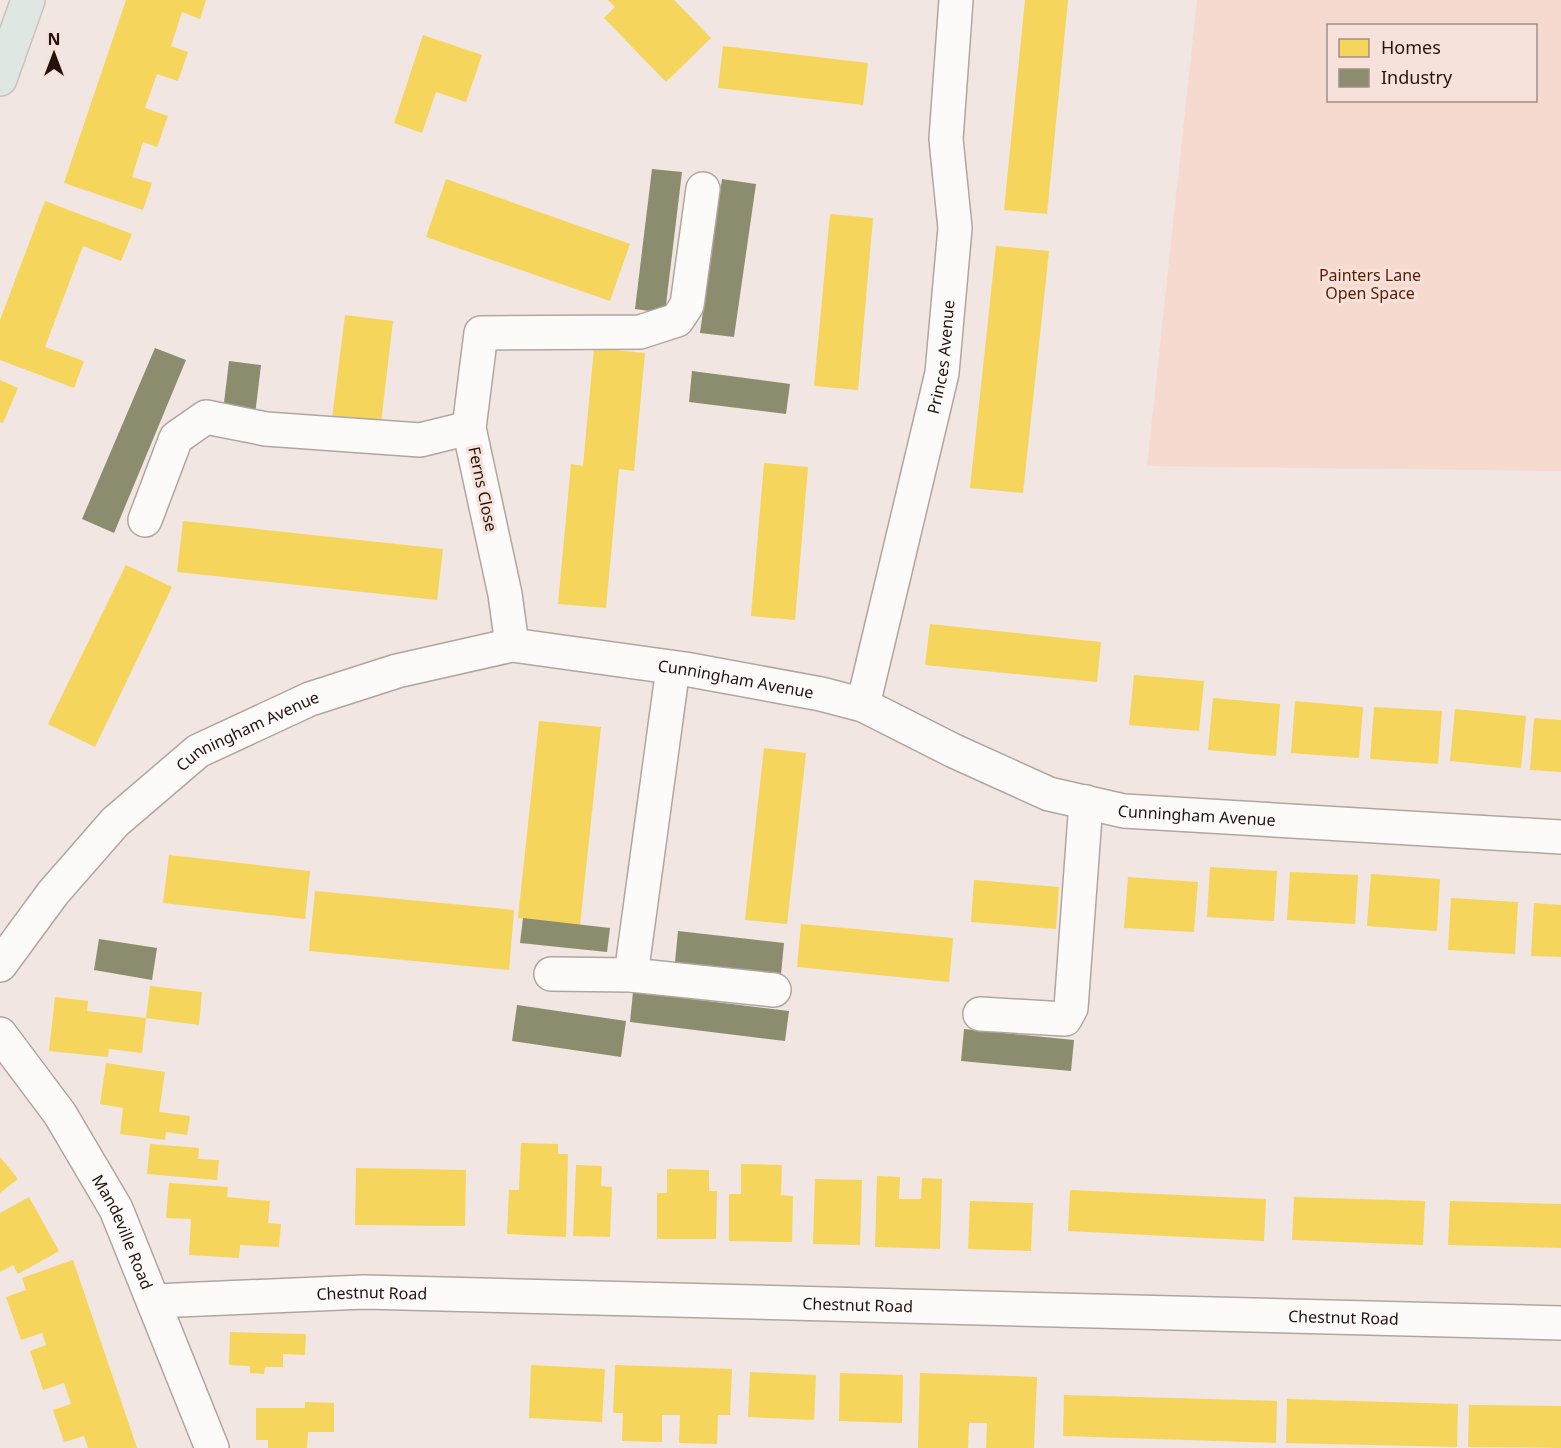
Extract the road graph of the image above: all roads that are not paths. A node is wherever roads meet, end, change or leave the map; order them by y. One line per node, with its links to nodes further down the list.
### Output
1 (28, 0): 3 (main road)
2 (950, 1): 9 (street, Princes Avenue)
3 (0, 79)
4 (703, 189): 5 (street, Ferns Close)
5 (469, 428): 6 (street); 7 (street, Ferns Close)
6 (145, 520)
7 (512, 645): 8 (street, Cunningham Avenue); 12 (street, Cunningham Avenue)
8 (673, 668): 9 (street, Cunningham Avenue); 14 (street)
9 (863, 705): 10 (street, Cunningham Avenue)
10 (1086, 802): 11 (street, Cunningham Avenue); 16 (street)
11 (1561, 837)
12 (0, 965)
13 (550, 974): 14 (street)
14 (631, 975): 15 (street)
15 (774, 990)
16 (980, 1014)
17 (0, 1034): 18 (street, Mandeville Road)
18 (154, 1301): 19 (street, Chestnut Road); 20 (street, Mandeville Road)
19 (1561, 1323)
20 (212, 1448)

